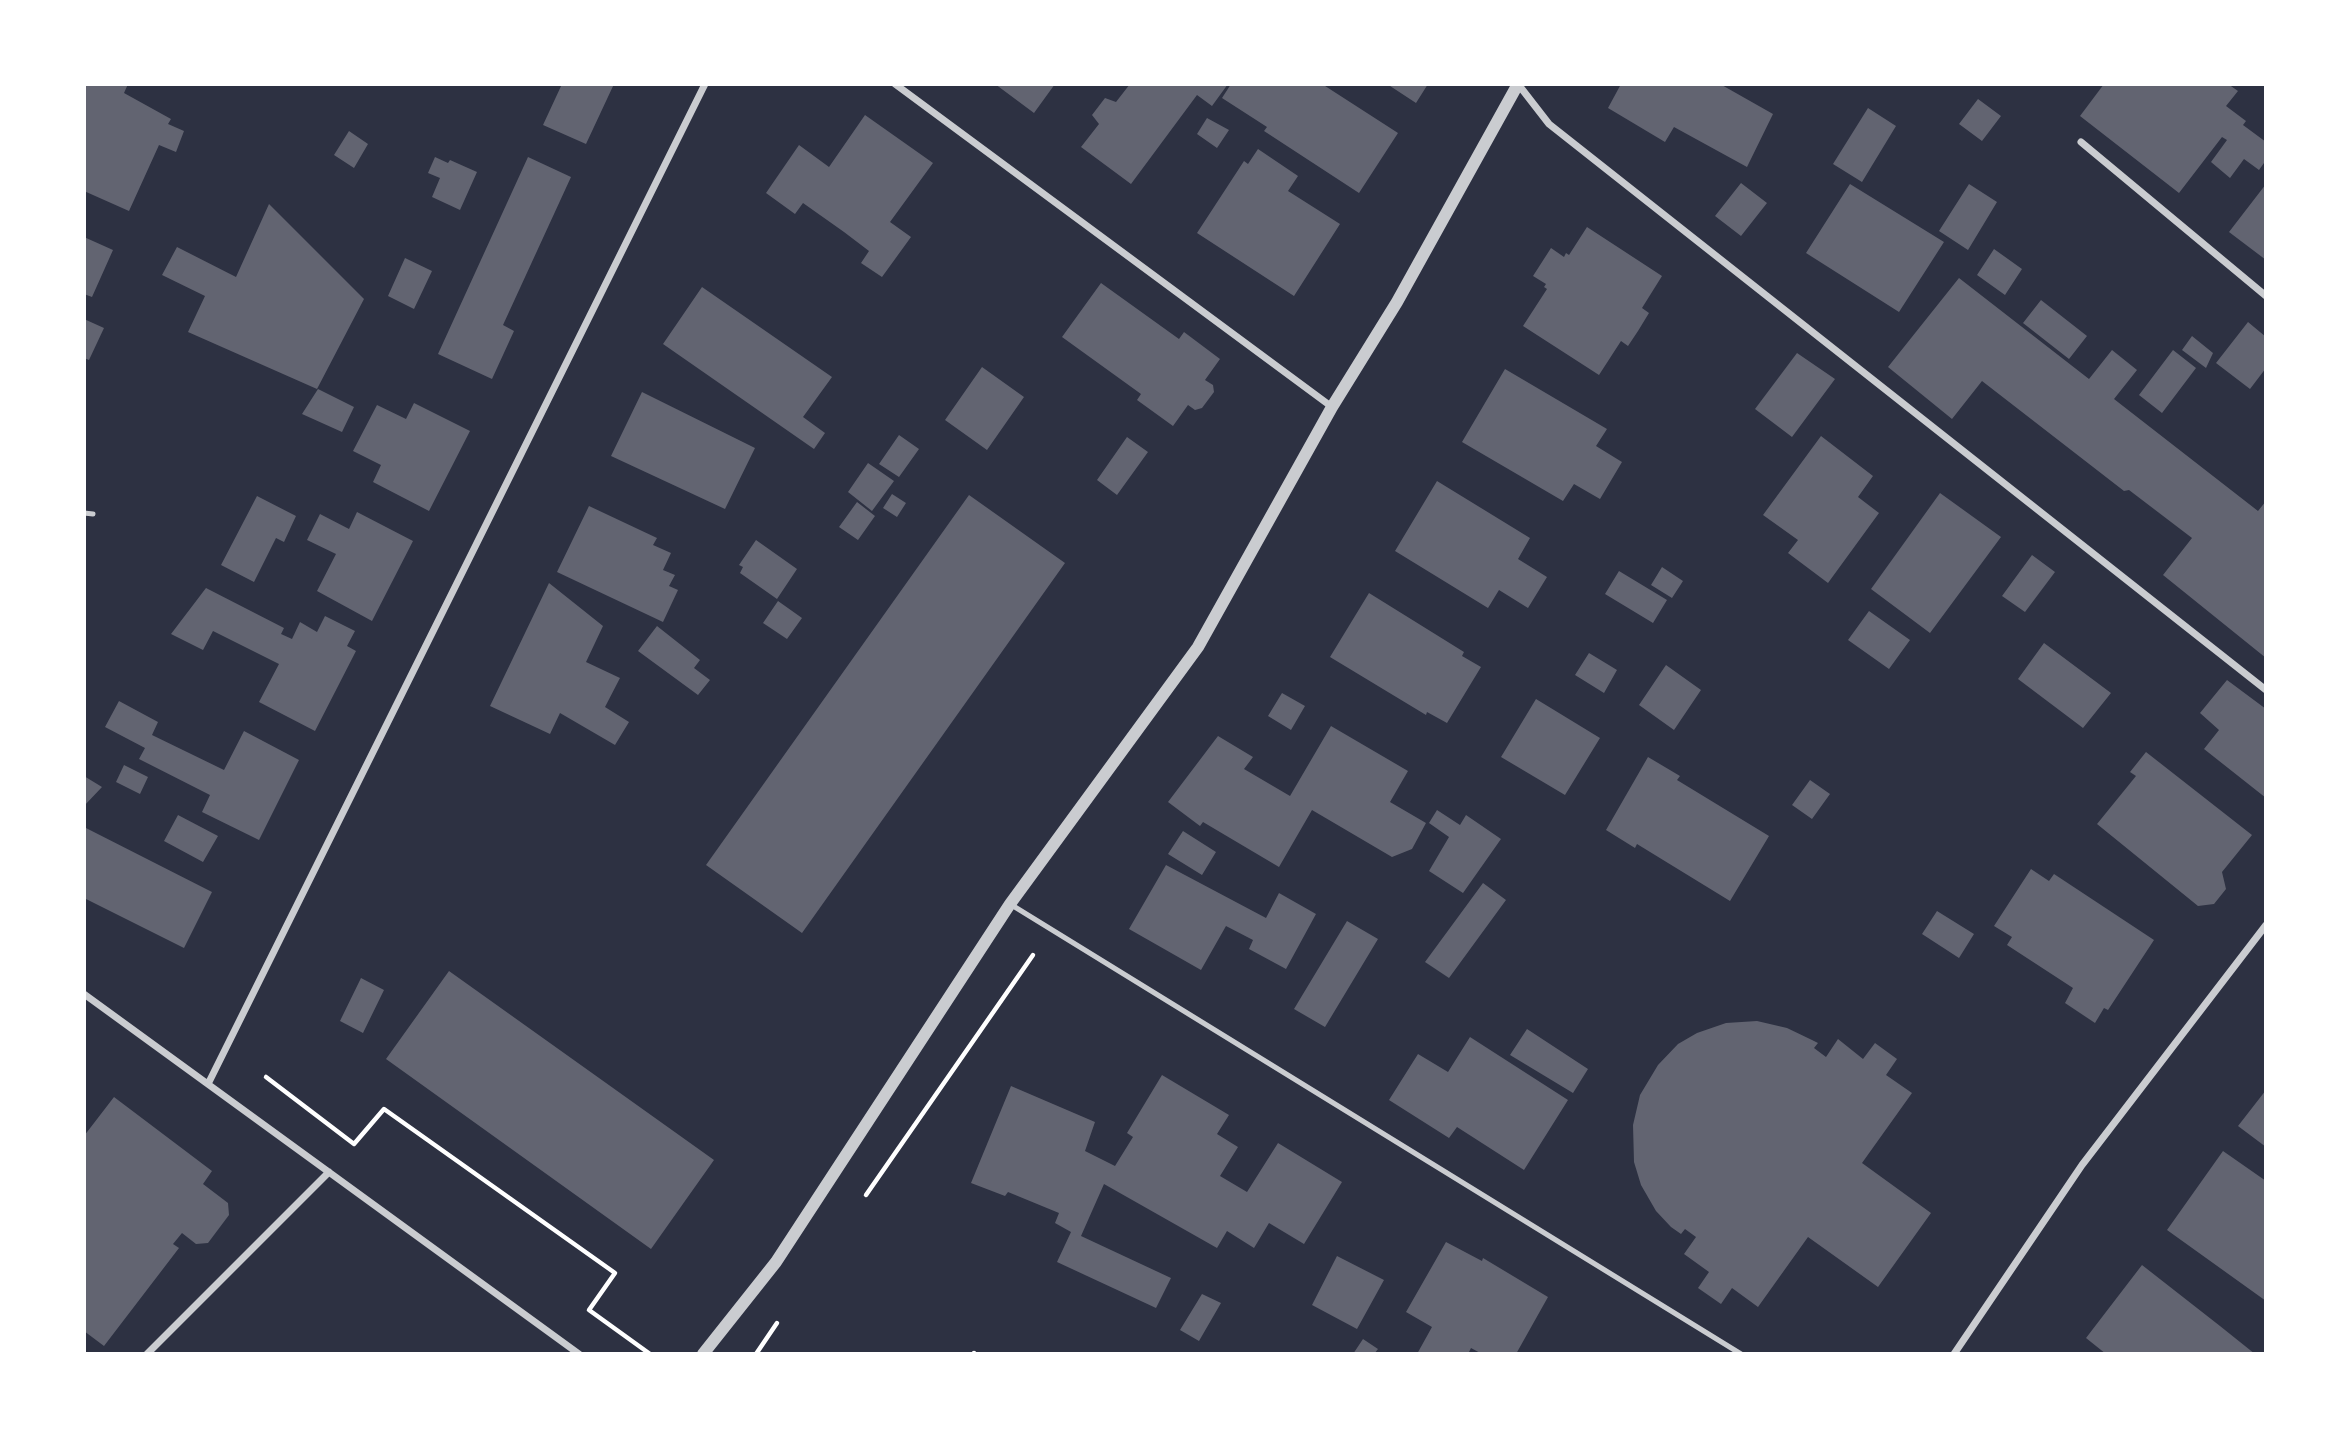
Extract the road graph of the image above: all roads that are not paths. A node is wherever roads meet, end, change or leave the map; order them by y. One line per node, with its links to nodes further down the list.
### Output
1 (705, 84): 13 (street)
2 (895, 84): 6 (street)
3 (1518, 84): 6 (street); 9 (street)
4 (2081, 142): 5 (street)
5 (2266, 296)
6 (1332, 407): 10 (street)
7 (84, 513): 8 (lane)
8 (93, 514)
9 (2266, 690)
10 (1010, 904): 17 (street); 18 (lane)
11 (2266, 925): 19 (street)
12 (84, 994): 13 (street)
13 (209, 1082): 14 (street)
14 (329, 1172): 15 (street); 16 (street)
15 (147, 1354)
16 (579, 1354)
17 (703, 1354)
18 (1741, 1354)
19 (1954, 1354)

